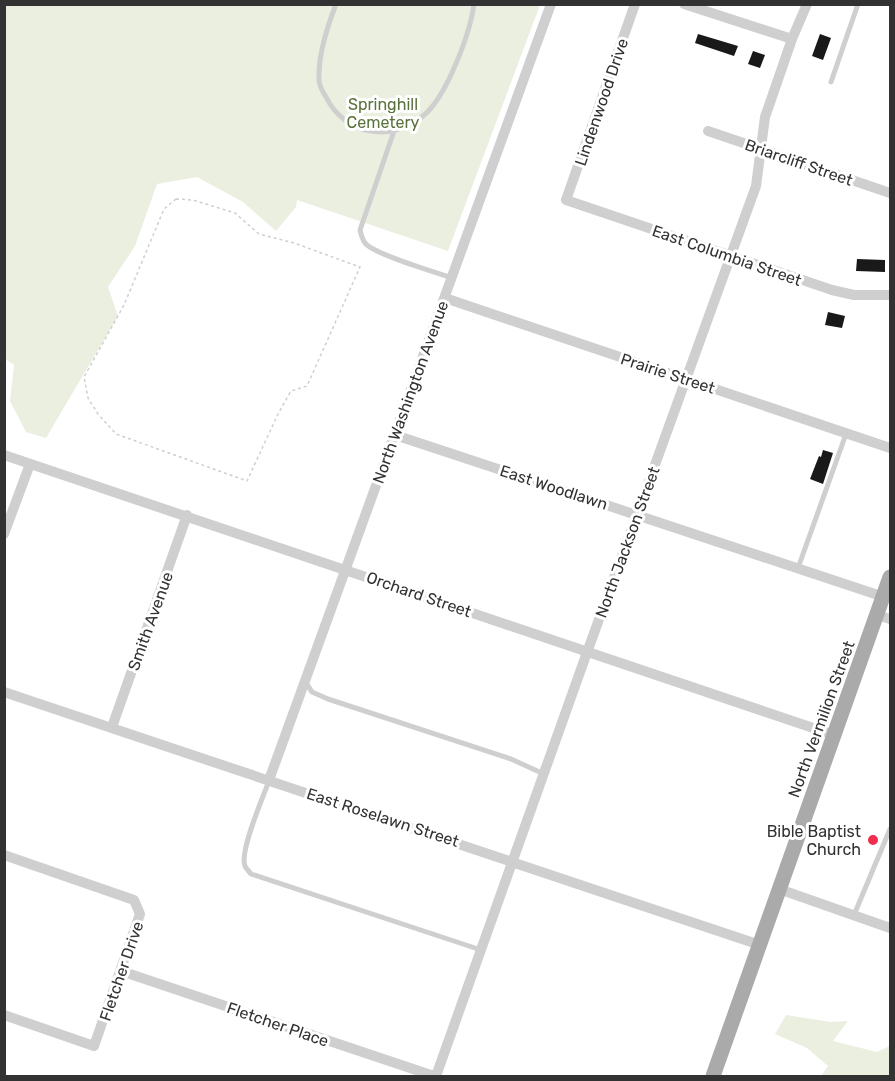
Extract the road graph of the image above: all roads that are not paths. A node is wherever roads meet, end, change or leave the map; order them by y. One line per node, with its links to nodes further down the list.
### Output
1 (336, 4): 10 (lane)
2 (474, 4): 10 (lane)
3 (551, 4): 16 (street, North Washington Avenue)
4 (635, 4): 14 (street, Lindenwood Drive)
5 (684, 4): 8 (street)
6 (807, 4): 8 (street, North Jackson Street)
7 (858, 4): 9 (lane)
8 (792, 39): 12 (street, North Jackson Street)
9 (831, 82)
10 (394, 130): 16 (lane)
11 (708, 131): 12 (street, Briarcliff Street)
12 (761, 149): 13 (street, Briarcliff Street); 15 (street, North Jackson Street)
13 (891, 193)
14 (566, 201): 15 (street, East Columbia Street)
15 (732, 256): 17 (street, East Columbia Street); 19 (street, North Jackson Street)
16 (452, 278): 18 (street, North Washington Avenue)
17 (891, 295)
18 (445, 298): 19 (street, Prairie Street); 21 (street, North Washington Avenue)
19 (686, 379): 20 (street, Prairie Street); 26 (street, North Jackson Street)
20 (847, 433): 22 (street, Prairie Street); 28 (lane)
21 (395, 435): 26 (street, East Woodlawn); 29 (street, North Washington Avenue)
22 (891, 448)
23 (4, 455): 24 (street, Orchard Street)
24 (30, 464): 25 (street, Orchard Street); 27 (street)
25 (187, 515): 29 (street, Orchard Street); 36 (street, Smith Avenue)
26 (638, 515): 28 (street, East Woodlawn); 33 (street, North Jackson Street)
27 (4, 534)
28 (798, 568): 31 (street, East Woodlawn)
29 (345, 569): 33 (street, Orchard Street); 34 (street, North Washington Avenue)
30 (891, 577): 31 (main road, North Vermilion Street)
31 (884, 597): 32 (main road, North Vermilion Street)
32 (884, 617): 37 (main road, North Vermilion Street)
33 (587, 651): 37 (street, Orchard Street); 38 (street, North Jackson Street)
34 (305, 682): 38 (lane); 39 (street, North Washington Avenue)
35 (4, 692): 36 (street, East Roselawn Street)
36 (112, 728): 39 (street, East Roselawn Street)
37 (834, 735): 43 (main road, North Vermilion Street)
38 (544, 774): 42 (street, North Jackson Street)
39 (269, 780): 42 (street, East Roselawn Street); 47 (lane)
40 (891, 829): 44 (lane)
41 (5, 857): 48 (street, Fletcher Drive)
42 (513, 861): 46 (street, East Roselawn Street); 47 (street, North Jackson Street)
43 (779, 889): 44 (street); 46 (main road, North Vermilion Street)
44 (854, 915): 45 (street)
45 (891, 928)
46 (760, 945): 51 (main road, North Vermilion Street)
47 (481, 950): 50 (street, North Jackson Street)
48 (121, 971): 49 (street, Fletcher Drive); 50 (street, Fletcher Place)
49 (4, 1016)
50 (435, 1077)
51 (713, 1077)

